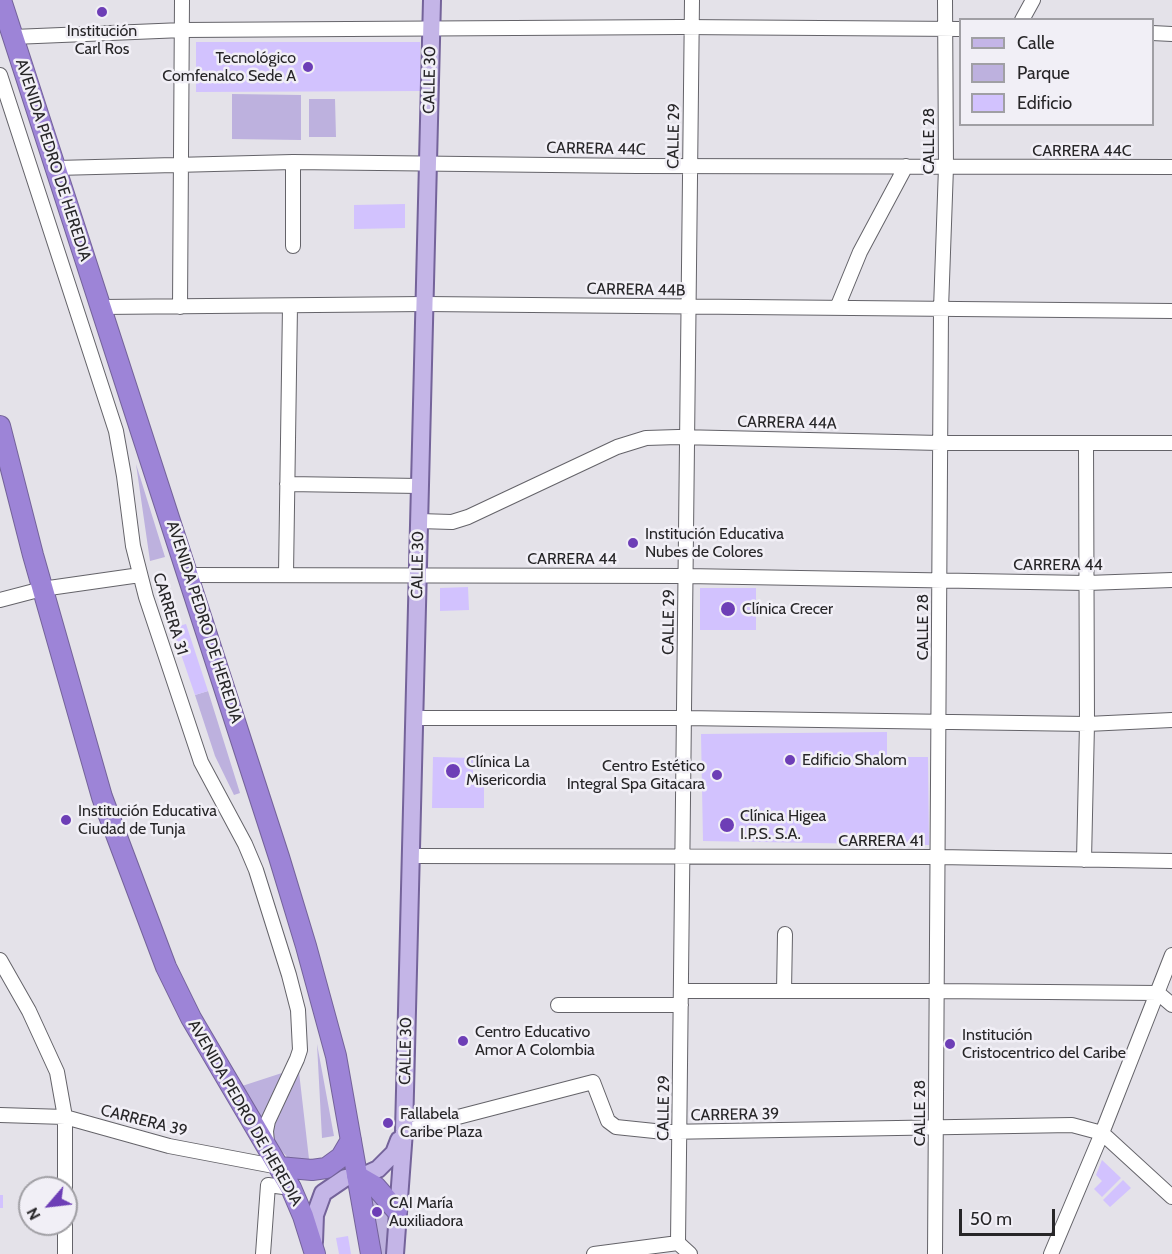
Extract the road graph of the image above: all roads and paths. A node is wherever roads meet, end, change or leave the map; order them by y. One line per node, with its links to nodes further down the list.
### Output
1 (1, 0): 15 (highway, AVENIDA PEDRO DE HEREDIA)
2 (182, 0): 12 (street)
3 (432, 0): 9 (main road, CALLE 30)
4 (692, 0): 8 (street, CALLE 29)
5 (945, 0): 10 (street, CALLE 28)
6 (1033, 0): 7 (street)
7 (1023, 18)
8 (692, 27): 9 (street); 10 (street); 20 (street, CALLE 29)
9 (432, 28): 12 (street); 18 (main road, CALLE 30)
10 (946, 29): 11 (street); 22 (street, CALLE 28)
11 (959, 29)
12 (183, 30): 15 (street); 19 (street)
13 (1154, 33): 14 (street)
14 (1172, 34)
15 (13, 37): 24 (highway, AVENIDA PEDRO DE HEREDIA)
16 (0, 75): 45 (street, CARRERA 31)
17 (293, 162): 18 (street, CARRERA 44C); 19 (street, CARRERA 44C); 25 (street)
18 (428, 163): 20 (street, CARRERA 44C); 26 (main road, CALLE 30)
19 (181, 164): 24 (street, CARRERA 44C); 29 (street)
20 (690, 165): 21 (street, CARRERA 44C); 30 (street, CALLE 29)
21 (906, 166): 22 (street, CARRERA 44C); 31 (street)
22 (946, 167): 23 (street, CARRERA 44C); 32 (street, CALLE 28)
23 (1172, 167)
24 (56, 168): 28 (highway, AVENIDA PEDRO DE HEREDIA)
25 (293, 246)
26 (425, 304): 27 (street, CARRERA 44B); 30 (street, CARRERA 44B); 41 (main road, CALLE 30)
27 (290, 306): 29 (street, CARRERA 44B); 40 (street)
28 (101, 307): 29 (street, CARRERA 44B); 44 (highway, AVENIDA PEDRO DE HEREDIA)
29 (180, 307)
30 (689, 307): 31 (street, CARRERA 44B); 35 (street, CALLE 29)
31 (837, 308): 32 (street, CARRERA 44B)
32 (941, 309): 33 (street, CARRERA 44B); 36 (street, CALLE 28)
33 (1172, 311)
34 (0, 426): 39 (highway, AVENIDA PEDRO DE HEREDIA)
35 (688, 437): 36 (street, CARRERA 44A); 42 (street, CARRERA 44A); 47 (street, CALLE 29)
36 (940, 443): 38 (street, CARRERA 44A); 48 (street, CALLE 28)
37 (1172, 443): 38 (street, CARRERA 44A)
38 (1086, 444): 50 (street)
39 (6, 476): 51 (highway, AVENIDA PEDRO DE HEREDIA)
40 (287, 484): 41 (street); 43 (street)
41 (420, 486): 42 (main road, CALLE 30)
42 (419, 521): 46 (main road, CALLE 30)
43 (286, 574): 44 (street, CARRERA 44); 46 (street, CARRERA 44)
44 (188, 575): 78 (highway, AVENIDA PEDRO DE HEREDIA)
45 (140, 576): 51 (street); 79 (street, CARRERA 31)
46 (418, 576): 47 (street, CARRERA 44); 53 (main road, CALLE 30)
47 (686, 576): 48 (street, CARRERA 44); 54 (street, CALLE 29)
48 (939, 580): 50 (street, CARRERA 44); 56 (street, CALLE 28)
49 (1172, 580): 50 (street, CARRERA 44)
50 (1087, 583): 57 (street)
51 (42, 589): 52 (street); 79 (highway, AVENIDA PEDRO DE HEREDIA)
52 (0, 600)
53 (414, 718): 54 (street); 58 (main road, CALLE 30)
54 (684, 718): 56 (street); 60 (street, CALLE 29)
55 (1172, 720): 57 (street)
56 (939, 721): 57 (street); 59 (street, CALLE 28)
57 (1087, 724): 61 (street)
58 (411, 856): 60 (street, CARRERA 41); 75 (main road, CALLE 30)
59 (938, 857): 60 (street, CARRERA 41); 61 (street, CARRERA 41); 67 (street, CALLE 28)
60 (683, 858): 69 (street, CALLE 29)
61 (1084, 860): 62 (street, CARRERA 41)
62 (1172, 861)
63 (785, 934): 66 (street)
64 (1172, 956): 68 (street)
65 (0, 960): 73 (street)
66 (784, 991): 67 (street); 69 (street)
67 (937, 991): 68 (street); 74 (street, CALLE 28)
68 (1158, 993): 71 (street); 77 (street)
69 (681, 998): 70 (street); 76 (street, CALLE 29)
70 (558, 1005)
71 (1172, 1005)
72 (0, 1115): 73 (street, CARRERA 39)
73 (65, 1117): 79 (street, CARRERA 39); 80 (street)
74 (936, 1128): 76 (street, CARRERA 39); 77 (street, CARRERA 39); 94 (street, CALLE 28)
75 (404, 1131): 76 (street, CARRERA 39); 81 (main road, CALLE 30); 84 (main road, CALLE 30)
76 (680, 1132): 86 (street, CALLE 29)
77 (1102, 1132): 83 (street); 95 (street)
78 (351, 1140): 79 (highway); 81 (highway, AVENIDA PEDRO DE HEREDIA)
79 (274, 1159): 82 (highway, AVENIDA PEDRO DE HEREDIA)
80 (65, 1176)
81 (357, 1176): 84 (highway); 89 (main road, CALLE 30); 90 (highway, AVENIDA PEDRO DE HEREDIA)
82 (291, 1188): 88 (street); 89 (highway, AVENIDA PEDRO DE HEREDIA)
83 (1172, 1197)
84 (397, 1211): 91 (main road, CALLE 30)
85 (65, 1236): 87 (street)
86 (678, 1244): 92 (street); 93 (street)
87 (65, 1254)
88 (263, 1254)
89 (315, 1254)
90 (371, 1254)
91 (395, 1254)
92 (594, 1254)
93 (690, 1254)
94 (935, 1254)
95 (1051, 1254)

